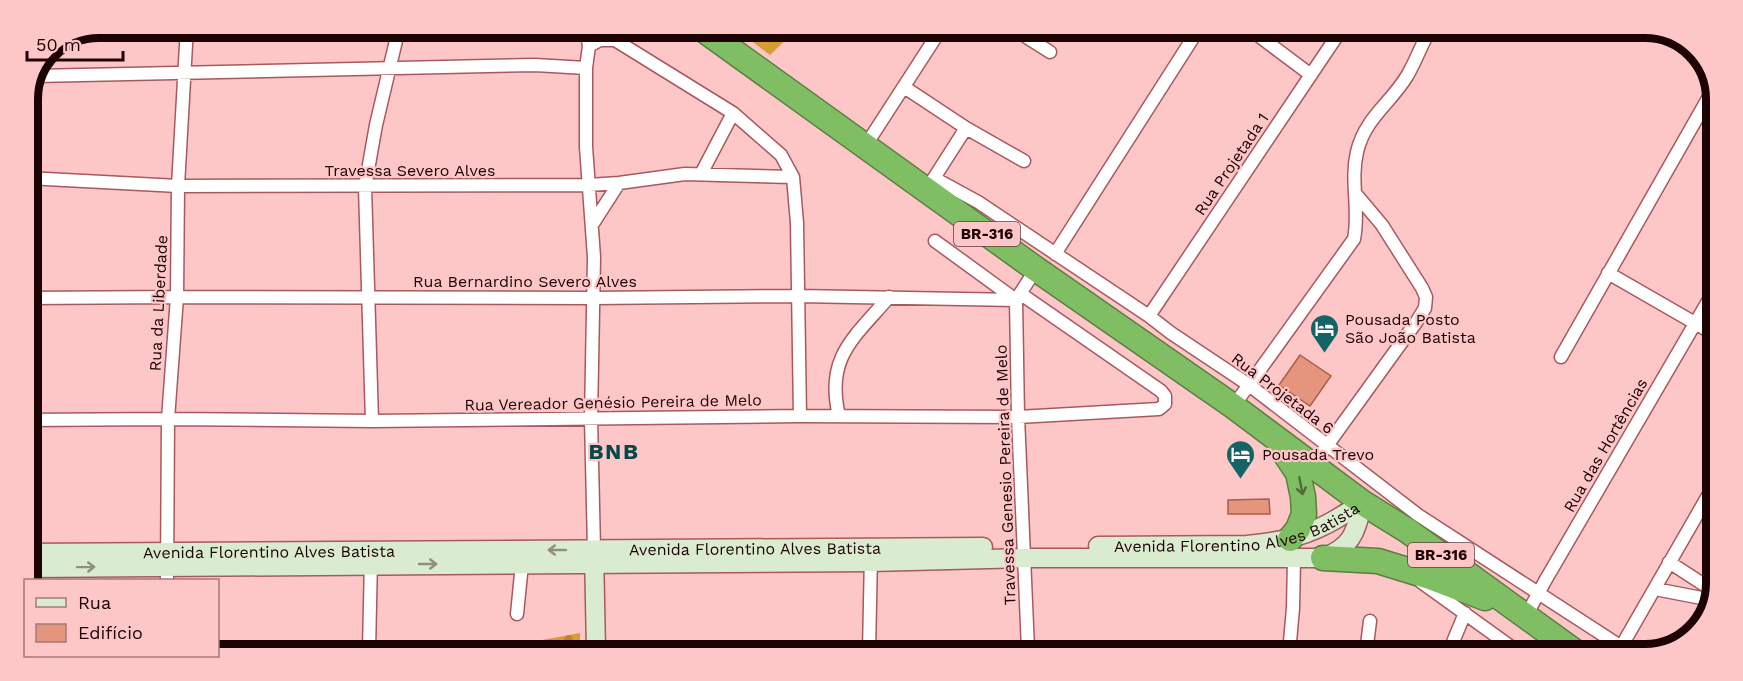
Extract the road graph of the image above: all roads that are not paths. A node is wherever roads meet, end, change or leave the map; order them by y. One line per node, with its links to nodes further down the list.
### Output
1 (186, 38): 15 (street, Rua da Liberdade)
2 (397, 38): 14 (street)
3 (588, 38): 11 (street)
4 (715, 38): 22 (highway, BR-316)
5 (935, 38): 18 (street)
6 (1028, 38): 12 (street)
7 (1193, 38): 35 (street)
8 (1262, 38): 16 (street)
9 (1336, 38): 16 (street, Rua Projetada 1)
10 (1426, 38): 32 (street)
11 (589, 45): 13 (street); 20 (street)
12 (1050, 52)
13 (586, 68): 14 (street); 29 (street)
14 (389, 69): 15 (street); 31 (street)
15 (184, 73): 17 (street); 30 (street, Rua da Liberdade)
16 (1311, 75): 45 (street, Rua Projetada 1)
17 (42, 76)
18 (904, 87): 21 (street); 22 (street)
19 (1705, 104): 36 (street)
20 (733, 113): 24 (street); 25 (street)
21 (966, 128): 23 (street); 28 (street)
22 (866, 145): 28 (highway, BR-316)
23 (1024, 161)
24 (701, 174): 25 (street, Travessa Severo Alves); 27 (street, Travessa Severo Alves)
25 (793, 177): 37 (street)
26 (38, 179): 30 (street, Travessa Severo Alves)
27 (619, 183): 29 (street, Travessa Severo Alves); 33 (street)
28 (930, 184): 35 (highway, BR-316)
29 (589, 185): 31 (street, Travessa Severo Alves); 33 (street)
30 (178, 186): 31 (street, Travessa Severo Alves); 38 (street, Rua da Liberdade)
31 (365, 187): 42 (street)
32 (1355, 193): 49 (street); 59 (street)
33 (592, 225): 43 (street)
34 (934, 241): 40 (street)
35 (1046, 262): 40 (street); 45 (street, Rua Projetada 6); 50 (highway, BR-316)
36 (1608, 273): 46 (street); 48 (street)
37 (798, 296): 39 (street, Rua Bernardino Severo Alves); 43 (street, Rua Bernardino Severo Alves); 51 (street)
38 (177, 297): 41 (street, Rua Bernardino Severo Alves); 42 (street, Rua Bernardino Severo Alves); 55 (street, Rua da Liberdade)
39 (889, 297): 40 (street, Rua Bernardino Severo Alves); 52 (street)
40 (1018, 297): 53 (street, Travessa Genesio Pereira de Melo); 53 (street, Rua Vereador Genésio Pereira de Melo)
41 (38, 298)
42 (369, 298): 43 (street, Rua Bernardino Severo Alves); 57 (street)
43 (594, 298): 54 (street)
44 (1705, 306): 46 (street, Rua das Hortências)
45 (1149, 316): 49 (street, Rua Projetada 6)
46 (1695, 324): 47 (street); 76 (street, Rua das Hortências)
47 (1705, 330)
48 (1561, 357)
49 (1249, 385): 50 (street); 59 (street, Rua Projetada 6)
50 (1233, 406): 58 (highway, BR-316)
51 (800, 416): 52 (street, Rua Vereador Genésio Pereira de Melo); 54 (street, Rua Vereador Genésio Pereira de Melo)
52 (839, 417): 53 (street, Rua Vereador Genésio Pereira de Melo)
53 (1018, 417): 63 (street, Travessa Genesio Pereira de Melo)
54 (591, 418): 57 (street, Rua Vereador Genésio Pereira de Melo); 66 (street)
55 (168, 419): 56 (street, Rua Vereador Genésio Pereira de Melo); 57 (street, Rua Vereador Genésio Pereira de Melo); 71 (street, Rua da Liberdade)
56 (38, 420)
57 (372, 421)
58 (1274, 437): 59 (highway, BR-316); 62 (highway, one-way to 62)
59 (1320, 456): 61 (highway, BR-316); 76 (street, Rua Projetada 6)
60 (1706, 500): 69 (street)
61 (1362, 503): 62 (main road, Avenida Florentino Alves Batista); 68 (main road, Avenida Florentino Alves Batista); 79 (highway, BR-316)
62 (1292, 549): 63 (main road, Avenida Florentino Alves Batista); 68 (main road, Avenida Florentino Alves Batista); 86 (street)
63 (1023, 553): 65 (main road, Avenida Florentino Alves Batista); 85 (street, Travessa Genesio Pereira de Melo)
64 (38, 554): 71 (main road, Avenida Florentino Alves Batista)
65 (871, 555): 66 (main road, Avenida Florentino Alves Batista); 84 (street)
66 (593, 556): 67 (main road, Avenida Florentino Alves Batista, one-way to 67); 70 (main road, Avenida Florentino Alves Batista); 83 (main road)
67 (371, 558): 70 (main road, Avenida Florentino Alves Batista, one-way to 70); 71 (main road, Avenida Florentino Alves Batista); 82 (street)
68 (1323, 558): 72 (highway)
69 (1669, 562): 74 (street); 75 (street)
70 (522, 564): 80 (street)
71 (167, 566): 73 (main road, Avenida Florentino Alves Batista, one-way to 71)
72 (1400, 567): 78 (street); 79 (highway)
73 (38, 568)
74 (1706, 586)
75 (1654, 589): 77 (street); 92 (street)
76 (1539, 592): 79 (street, Rua das Hortências); 91 (street, Rua Projetada 6)
77 (1703, 598)
78 (1465, 613): 88 (street); 89 (street)
79 (1522, 613): 90 (highway, BR-316)
80 (518, 614)
81 (1370, 621): 87 (street)
82 (369, 644)
83 (596, 644)
84 (868, 644)
85 (1028, 644)
86 (1290, 644)
87 (1367, 644)
88 (1452, 644)
89 (1507, 644)
90 (1564, 644)
91 (1610, 644)
92 (1622, 644)

